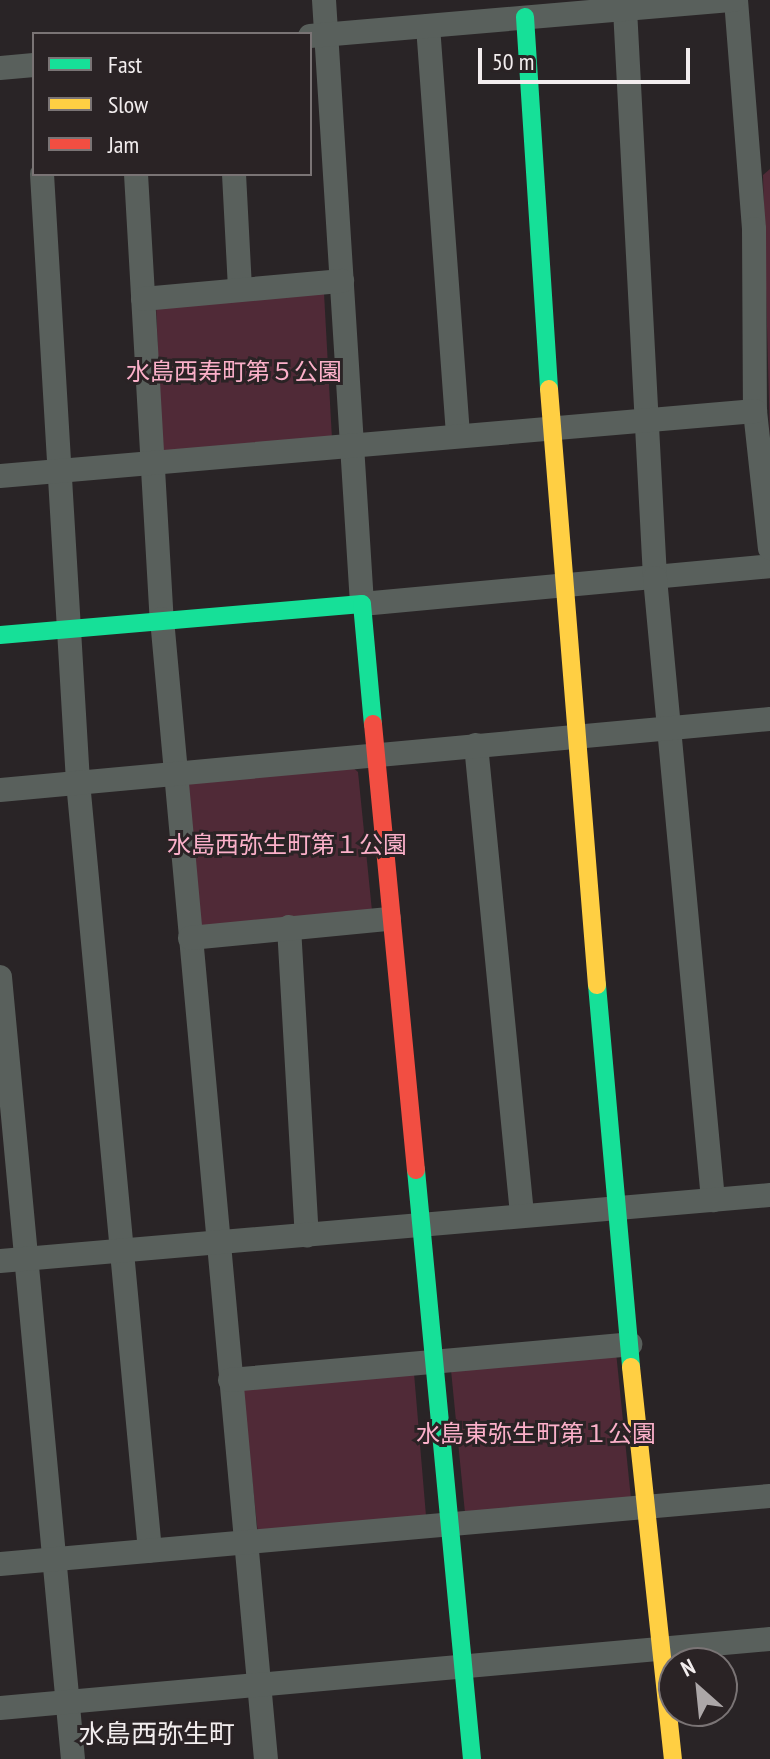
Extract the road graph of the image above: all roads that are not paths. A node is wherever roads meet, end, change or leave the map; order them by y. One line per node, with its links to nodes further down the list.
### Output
1 (324, 0): 6 (street)
2 (734, 0): 3 (street); 9 (street)
3 (625, 9): 4 (street); 17 (street)
4 (525, 17): 5 (street); 18 (street)
5 (428, 26): 6 (street); 19 (street)
6 (319, 35): 13 (street)
7 (32, 65): 8 (street)
8 (0, 68)
9 (760, 146): 16 (street)
10 (42, 176): 22 (street)
11 (136, 176): 15 (street)
12 (234, 176): 14 (street)
13 (342, 281): 14 (street); 20 (street)
14 (240, 290): 15 (street)
15 (143, 299): 21 (street)
16 (755, 411): 17 (street); 24 (street)
17 (648, 420): 18 (street); 26 (street)
18 (552, 428): 19 (street); 27 (street)
19 (458, 436): 20 (street)
20 (352, 446): 21 (street); 28 (street)
21 (153, 463): 22 (street); 29 (street)
22 (61, 471): 23 (street); 30 (street)
23 (0, 476)
24 (770, 548)
25 (770, 566): 26 (street)
26 (655, 578): 27 (street); 33 (street)
27 (561, 587): 28 (street); 34 (street)
28 (362, 604): 29 (street); 36 (street)
29 (162, 619): 30 (street); 37 (street)
30 (70, 628): 31 (street); 38 (street)
31 (0, 635)
32 (770, 719): 33 (street)
33 (671, 728): 34 (street); 45 (street)
34 (574, 735): 35 (street); 46 (street)
35 (476, 745): 36 (street); 47 (street)
36 (372, 753): 37 (street); 40 (street)
37 (174, 773): 38 (street); 42 (street)
38 (78, 782): 39 (street); 51 (street)
39 (0, 790)
40 (389, 919): 41 (street); 48 (street)
41 (289, 927): 42 (street); 49 (street)
42 (190, 938): 50 (street)
43 (0, 977): 52 (street)
44 (770, 1195): 45 (street)
45 (713, 1200): 46 (street)
46 (618, 1208): 47 (street); 54 (street)
47 (522, 1216): 48 (street)
48 (418, 1225): 49 (street); 55 (street)
49 (307, 1235): 50 (street)
50 (218, 1242): 51 (street); 56 (street)
51 (122, 1251): 52 (street); 61 (street)
52 (27, 1259): 53 (street); 62 (street)
53 (0, 1261)
54 (630, 1344): 55 (street); 58 (street)
55 (432, 1361): 56 (street); 59 (street)
56 (230, 1380): 60 (street)
57 (770, 1496): 58 (street)
58 (643, 1506): 59 (street); 65 (street)
59 (448, 1523): 60 (street); 68 (street)
60 (245, 1542): 61 (street); 69 (street)
61 (150, 1551): 62 (street)
62 (51, 1559): 63 (street); 70 (street)
63 (0, 1564)
64 (770, 1639): 66 (street)
65 (659, 1647)
66 (689, 1647)
67 (658, 1650): 68 (street)
68 (461, 1667): 69 (street); 75 (street)
69 (257, 1685): 70 (street); 74 (street)
70 (68, 1702): 71 (street); 73 (street)
71 (0, 1708)
72 (669, 1727): 76 (street)
73 (73, 1759)
74 (266, 1759)
75 (472, 1759)
76 (673, 1759)

